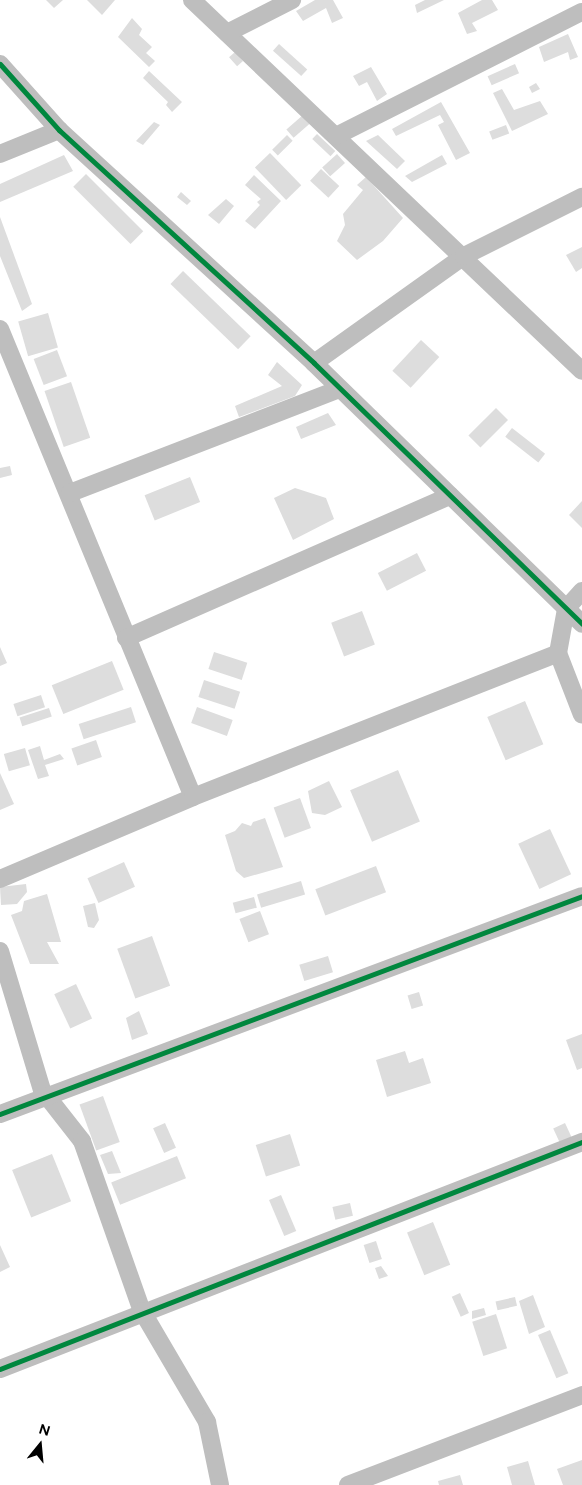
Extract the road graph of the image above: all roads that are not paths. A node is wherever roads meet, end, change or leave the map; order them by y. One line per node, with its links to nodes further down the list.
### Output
1 (192, 0): 4 (street)
2 (292, 0): 4 (street)
3 (582, 12): 7 (street)
4 (227, 33): 7 (street)
5 (0, 64): 6 (street)
6 (59, 130): 8 (street); 12 (street)
7 (336, 136): 10 (street)
8 (0, 154)
9 (582, 197): 10 (street)
10 (464, 256): 12 (street); 13 (street)
11 (0, 329): 15 (street)
12 (314, 363): 14 (street)
13 (582, 371)
14 (340, 389): 15 (street); 16 (street)
15 (70, 493): 20 (street)
16 (450, 496): 18 (street); 20 (street)
17 (582, 591): 18 (street)
18 (566, 609): 19 (street); 21 (street)
19 (582, 624)
20 (126, 638): 23 (street)
21 (558, 653): 22 (street); 23 (street)
22 (582, 715)
23 (193, 797): 24 (street)
24 (0, 879)
25 (582, 896): 27 (street)
26 (0, 951): 27 (street)
27 (45, 1095): 28 (street); 30 (street)
28 (0, 1114)
29 (582, 1142): 30 (street)
30 (142, 1311): 31 (street); 33 (street)
31 (0, 1369)
32 (582, 1395): 34 (street)
33 (220, 1485)
34 (348, 1485)

